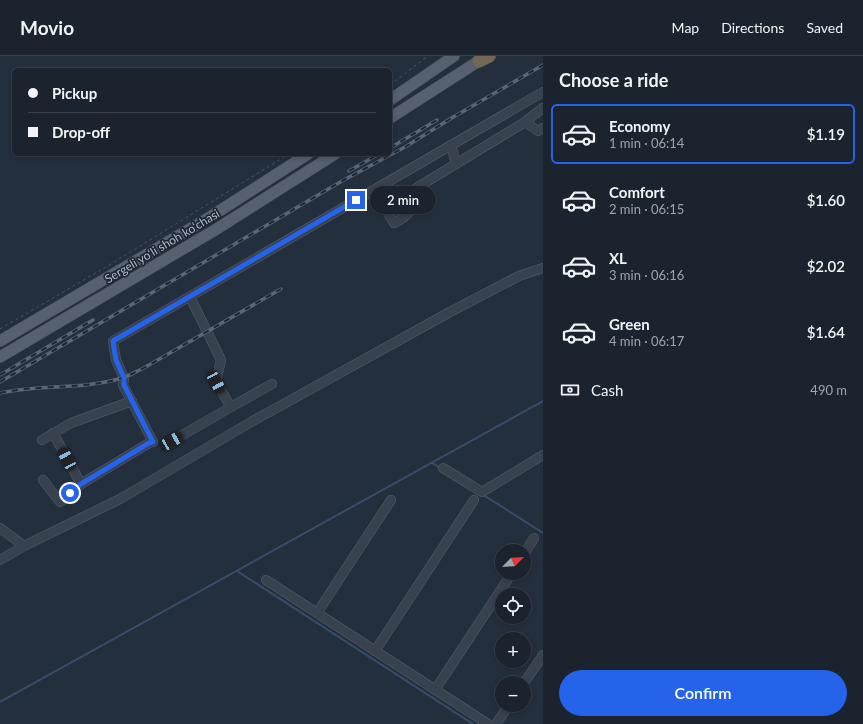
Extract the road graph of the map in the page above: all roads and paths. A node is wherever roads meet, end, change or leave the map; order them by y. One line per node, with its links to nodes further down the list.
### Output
1 (428, 56): 4 (path)
2 (454, 56): 6 (main road)
3 (485, 58): 8 (main road)
4 (392, 83)
5 (543, 92): 11 (street)
6 (392, 99)
7 (543, 108): 9 (street)
8 (392, 117)
9 (525, 122): 10 (street); 15 (street)
10 (543, 128)
11 (451, 145): 15 (street); 18 (street)
12 (286, 156): 19 (path)
13 (305, 156): 20 (main road, Sergeli yo‘li shoh ko‘chasi)
14 (332, 156): 21 (main road, Sergeli yo‘li shoh ko‘chasi)
15 (456, 164): 16 (street)
16 (389, 215)
17 (543, 268): 37 (street)
18 (190, 297): 23 (street); 24 (street)
19 (0, 328)
20 (0, 342)
21 (0, 357)
22 (272, 384): 24 (street)
23 (132, 401): 25 (street); 31 (street)
24 (231, 407): 27 (street)
25 (54, 433): 26 (street); 31 (street)
26 (42, 440)
27 (172, 441)
28 (543, 455): 29 (street)
29 (443, 468)
30 (43, 480): 31 (street)
31 (81, 484)
32 (391, 500): 41 (street)
33 (474, 500): 42 (street)
34 (0, 528): 37 (street)
35 (534, 538): 36 (street)
36 (530, 544)
37 (24, 546): 38 (street)
38 (0, 560)
39 (266, 580): 41 (street)
40 (507, 580): 45 (street)
41 (317, 613): 42 (street)
42 (376, 651): 45 (street)
43 (543, 655): 44 (street)
44 (529, 676)
45 (435, 690): 47 (street)
46 (504, 712): 49 (street)
47 (472, 720): 48 (street)
48 (488, 724)
49 (496, 724)

